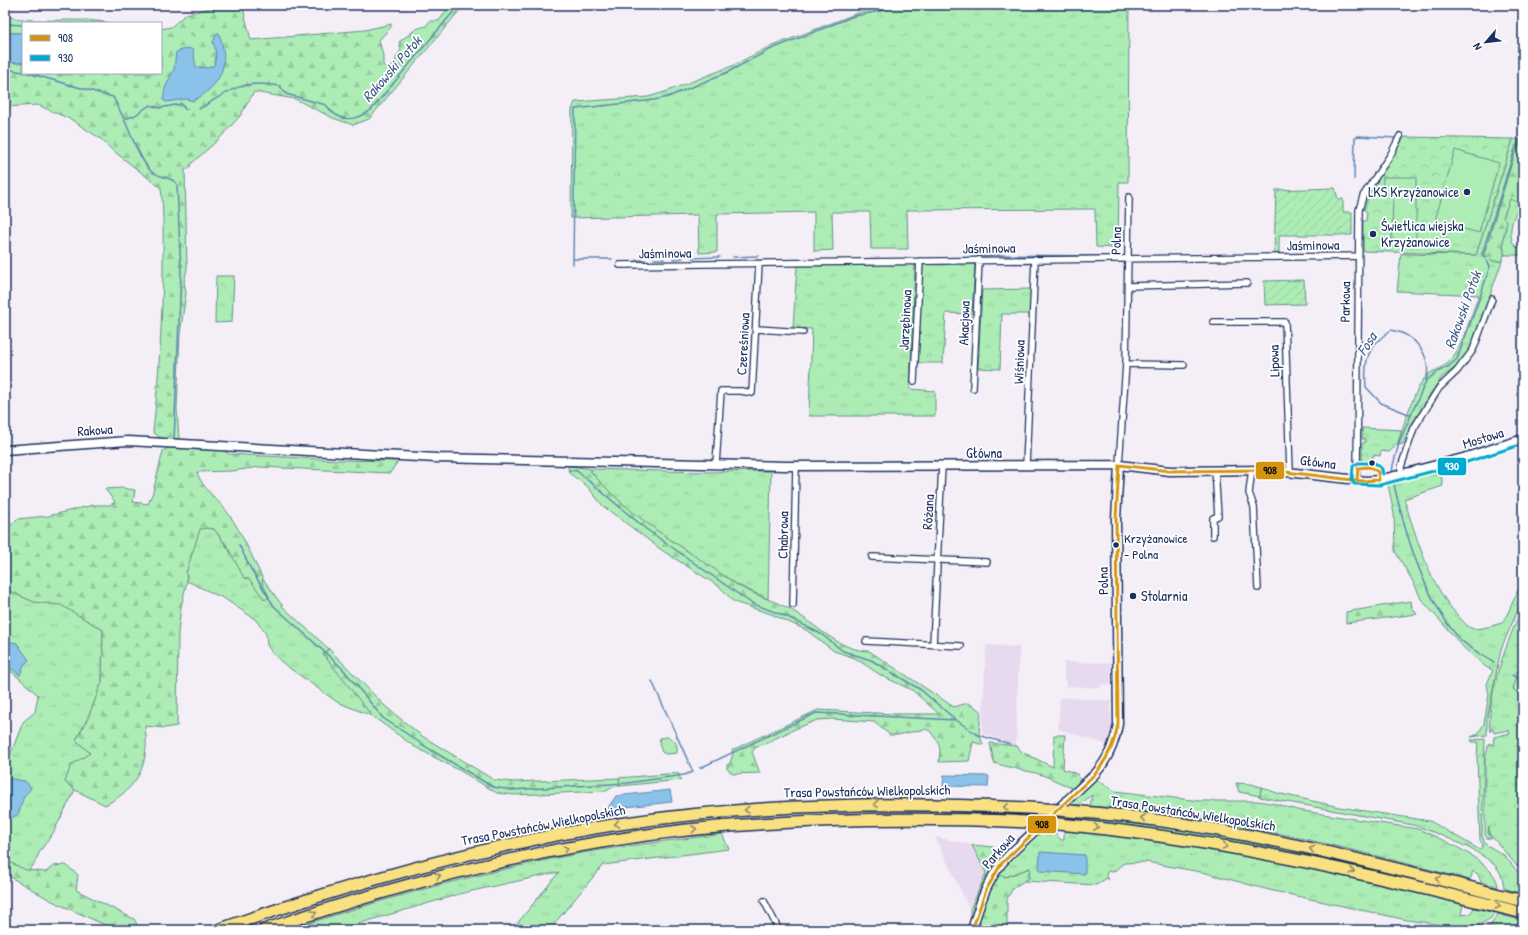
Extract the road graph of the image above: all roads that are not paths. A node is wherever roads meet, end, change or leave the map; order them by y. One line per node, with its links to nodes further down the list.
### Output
1 (1400, 136): 3 (street, Parkowa)
2 (1129, 197): 5 (street, Polna)
3 (1358, 256): 5 (street, Jaśminowa); 31 (street, Parkowa)
4 (1035, 259): 5 (street, Jaśminowa); 6 (street, Jaśminowa); 26 (street, Wiśniowa)
5 (1128, 259): 11 (street, Polna)
6 (979, 260): 7 (street, Jaśminowa); 19 (street, Akacjowa)
7 (920, 261): 8 (street, Jaśminowa); 18 (street, Jarzębinowa)
8 (759, 264): 9 (street, Jaśminowa); 14 (street, Czereśniowa)
9 (620, 266)
10 (1247, 283): 11 (street)
11 (1128, 286): 16 (street, Polna)
12 (1492, 299): 30 (street)
13 (1212, 322): 29 (street, Lipowa)
14 (756, 329): 15 (street); 22 (street, Czereśniowa)
15 (803, 332)
16 (1126, 364): 17 (street); 23 (street, Polna)
17 (1184, 365)
18 (914, 381)
19 (974, 388)
20 (1523, 439): 30 (street, Mostowa)
21 (5, 450): 22 (street, Rakowa)
22 (716, 464): 24 (street, Główna)
23 (1119, 465): 26 (street, Główna); 27 (street, Główna); 41 (street, Polna)
24 (796, 466): 25 (street, Główna); 37 (street, Chabrowa)
25 (942, 466): 26 (street, Główna); 34 (street, Różana)
26 (1026, 466)
27 (1215, 470): 28 (street, Główna); 32 (street)
28 (1252, 470): 29 (street, Główna); 36 (street)
29 (1290, 472): 31 (street, Główna)
30 (1398, 475): 31 (street, Mostowa)
31 (1357, 480)
32 (1213, 536)
33 (872, 557): 34 (street)
34 (937, 560): 35 (street); 39 (street, Różana)
35 (987, 562)
36 (1258, 588)
37 (793, 605)
38 (866, 641): 39 (street)
39 (933, 644): 40 (street)
40 (961, 646)
41 (1083, 786): 48 (street, Parkowa)
42 (764, 901): 47 (street)
43 (1523, 901): 45 (highway, Trasa Powstańców Wielkopolskich, one-way to 45, bridge)
44 (1523, 913): 46 (highway, Trasa Powstańców Wielkopolskich, one-way to 44, bridge)
45 (218, 930)
46 (264, 930)
47 (779, 930)
48 (972, 930)

